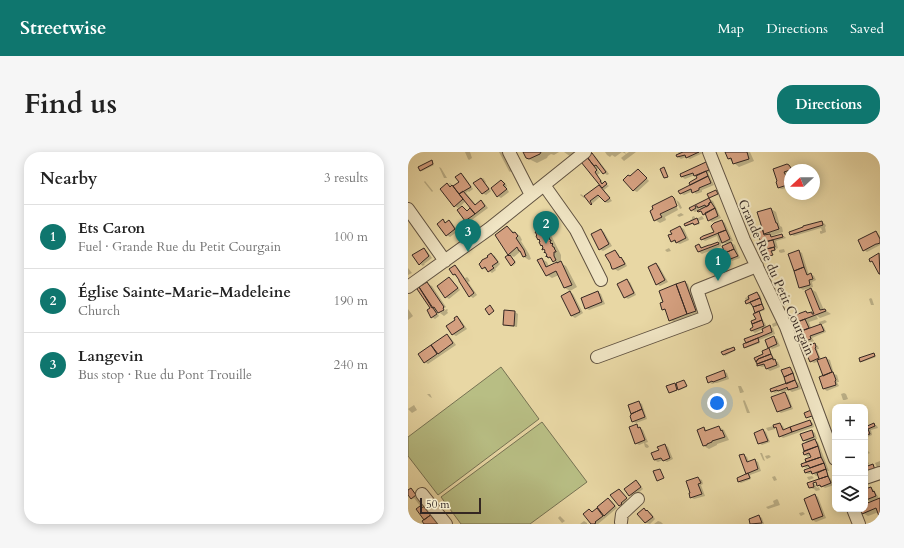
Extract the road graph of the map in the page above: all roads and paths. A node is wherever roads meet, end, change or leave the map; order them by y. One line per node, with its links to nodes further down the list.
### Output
1 (509, 152): 5 (street)
2 (585, 152): 4 (street)
3 (709, 152): 8 (street, Grande Rue du Petit Courgain)
4 (544, 185): 5 (street); 9 (street)
5 (531, 196): 7 (street)
6 (408, 209): 7 (street)
7 (445, 261): 10 (street)
8 (756, 266): 11 (street); 12 (street, Grande Rue du Petit Courgain)
9 (601, 280)
10 (408, 287)
11 (597, 357)
12 (832, 451)
13 (880, 473): 14 (street)
14 (868, 477)
15 (422, 494): 19 (street)
16 (638, 499): 18 (street)
17 (854, 512): 20 (street)
18 (620, 523)
19 (446, 524)
20 (859, 524)

